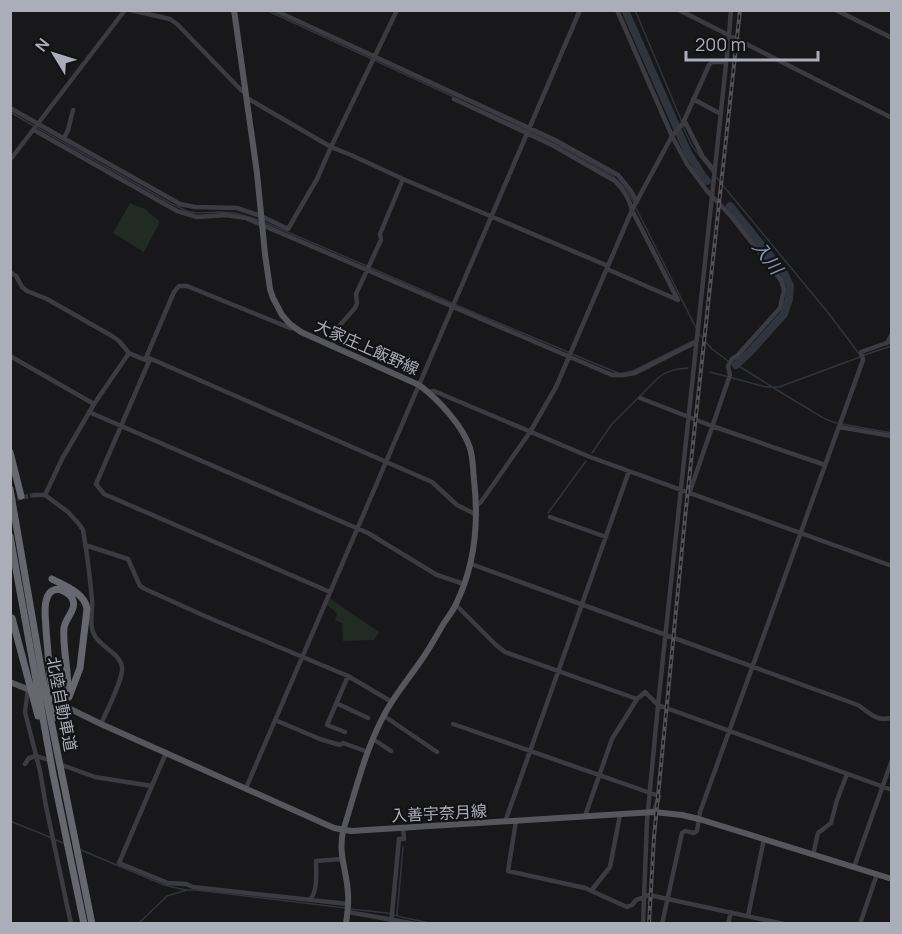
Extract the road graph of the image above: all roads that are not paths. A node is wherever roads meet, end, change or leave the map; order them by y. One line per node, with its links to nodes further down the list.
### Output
1 (125, 10): 23 (street)
2 (130, 10): 15 (street)
3 (234, 10): 15 (main road, 大家庄上飯野線)
4 (274, 10): 13 (street)
5 (397, 10): 13 (street)
6 (580, 10): 24 (street)
7 (617, 10): 27 (street)
8 (679, 10): 11 (street)
9 (731, 10): 11 (street)
10 (836, 10): 12 (street)
11 (729, 36): 14 (street); 21 (street)
12 (891, 38)
13 (374, 56): 24 (street); 29 (street)
14 (726, 62): 17 (street); 20 (street)
15 (246, 96): 29 (street); 37 (main road, 大家庄上飯野線)
16 (454, 99): 26 (street)
17 (693, 99): 20 (street); 22 (street)
18 (10, 108): 23 (street)
19 (73, 110): 28 (street)
20 (721, 114): 31 (street)
21 (891, 118)
22 (683, 122): 27 (street); 31 (street)
23 (38, 123): 25 (street); 28 (street)
24 (530, 127): 26 (street); 34 (street)
25 (34, 130): 30 (street); 37 (street)
26 (527, 134): 35 (street); 36 (street)
27 (673, 134): 33 (street); 34 (street)
28 (64, 138): 37 (street)
29 (331, 147): 32 (street); 38 (street)
30 (10, 160)
31 (714, 170): 33 (street)
32 (404, 179): 36 (street); 41 (street)
33 (712, 195): 46 (street); 60 (street)
34 (637, 202): 35 (street)
35 (632, 210): 40 (street); 40 (street)
36 (492, 217): 40 (street); 43 (street)
37 (261, 220): 38 (street); 39 (street); 44 (main road, 大家庄上飯野線)
38 (288, 229): 39 (street)
39 (285, 235): 41 (street)
40 (608, 267): 51 (street)
41 (367, 270): 43 (street); 48 (street)
42 (10, 272): 49 (street)
43 (453, 307): 51 (street); 53 (street)
44 (296, 328): 48 (main road, 大家庄上飯野線); 52 (street)
45 (891, 334): 47 (street)
46 (696, 342): 51 (street); 58 (street)
47 (889, 342): 61 (street)
48 (332, 346): 53 (main road, 大家庄上飯野線)
49 (129, 353): 52 (street); 56 (street)
50 (10, 356): 56 (street)
51 (569, 357): 62 (street)
52 (148, 358): 59 (street); 65 (street)
53 (419, 385): 54 (main road, 大家庄上飯野線); 65 (street)
54 (429, 392): 62 (street); 74 (main road, 大家庄上飯野線)
55 (640, 398): 58 (street)
56 (94, 404): 57 (street)
57 (89, 412): 59 (street); 72 (street)
58 (688, 417): 60 (street); 69 (street)
59 (121, 426): 77 (street); 86 (street)
60 (712, 426): 66 (street); 70 (street)
61 (839, 427): 63 (street); 66 (street)
62 (530, 432): 67 (street); 74 (street)
63 (891, 436)
64 (10, 452): 73 (highway)
65 (386, 461): 75 (street); 77 (street)
66 (825, 465): 78 (street)
67 (629, 471): 69 (street); 80 (street)
68 (10, 489): 97 (highway, 北陸自動車道)
69 (681, 489): 70 (street); 90 (street)
70 (689, 494): 78 (street)
71 (34, 495): 72 (street)
72 (45, 495): 81 (street)
73 (21, 496)
74 (477, 505): 75 (main road, 大家庄上飯野線)
75 (477, 515): 82 (main road, 大家庄上飯野線)
76 (550, 518): 80 (street)
77 (357, 528): 85 (street); 86 (street)
78 (800, 532): 83 (street); 92 (street)
79 (10, 536): 96 (highway, 北陸自動車道)
80 (606, 537): 87 (street)
81 (85, 544): 91 (street); 107 (street)
82 (471, 564): 85 (main road, 大家庄上飯野線); 87 (street)
83 (891, 566)
84 (54, 575): 102 (highway)
85 (464, 584): 88 (main road, 大家庄上飯野線)
86 (330, 592): 91 (street)
87 (582, 604): 90 (street); 93 (street)
88 (456, 605): 93 (street); 99 (main road, 大家庄上飯野線)
89 (12, 618): 96 (highway)
90 (665, 634): 92 (street); 101 (street)
91 (302, 656): 94 (street); 106 (street)
92 (753, 666): 105 (street); 109 (street)
93 (558, 672): 98 (street); 112 (street)
94 (348, 676): 99 (street); 100 (street)
95 (10, 682): 96 (main road, 入善宇奈月線)
96 (32, 687): 102 (main road, 入善宇奈月線); 117 (street); 151 (highway, 北陸自動車道)
97 (48, 692): 102 (highway); 152 (highway, 北陸自動車道)
98 (637, 699): 101 (street); 121 (street)
99 (392, 702): 103 (main road, 大家庄上飯野線)
100 (336, 703): 104 (street); 110 (street)
101 (658, 705): 109 (street); 126 (street)
102 (64, 706): 107 (main road, 入善宇奈月線)
103 (384, 716): 111 (main road, 大家庄上飯野線); 115 (street)
104 (368, 718)
105 (891, 718)
106 (275, 720): 114 (street); 124 (street)
107 (101, 724): 116 (main road, 入善宇奈月線)
108 (453, 724): 112 (street)
109 (730, 731): 120 (street); 130 (street)
110 (345, 732)
111 (374, 739): 113 (street); 114 (main road, 大家庄上飯野線)
112 (530, 750): 121 (street); 132 (street)
113 (391, 751)
114 (368, 752): 134 (main road, 大家庄上飯野線)
115 (437, 752)
116 (166, 753): 122 (street); 124 (main road, 入善宇奈月線)
117 (37, 756): 119 (street); 122 (street); 150 (street)
118 (891, 760): 123 (street)
119 (25, 764)
120 (848, 774): 123 (street); 136 (street)
121 (600, 775): 126 (street); 129 (street)
122 (152, 786): 144 (street)
123 (882, 786): 125 (street); 138 (street)
124 (246, 788): 134 (main road, 入善宇奈月線)
125 (891, 790)
126 (650, 793): 127 (street); 127 (street)
127 (651, 813): 128 (main road, 入善宇奈月線); 130 (main road, 入善宇奈月線); 142 (street)
128 (620, 815): 129 (main road, 入善宇奈月線); 141 (street)
129 (585, 816): 131 (main road, 入善宇奈月線)
130 (699, 819): 135 (main road, 入善宇奈月線); 143 (street)
131 (516, 821): 132 (main road, 入善宇奈月線); 141 (street)
132 (505, 822): 133 (main road, 入善宇奈月線)
133 (403, 828): 134 (main road, 入善宇奈月線); 149 (street)
134 (343, 831): 137 (main road, 大家庄上飯野線)
135 (764, 839): 136 (main road, 入善宇奈月線); 148 (street)
136 (813, 855): 138 (main road, 入善宇奈月線)
137 (342, 859): 144 (street); 145 (main road, 大家庄上飯野線)
138 (854, 867): 139 (main road, 入善宇奈月線)
139 (878, 874): 140 (main road, 入善宇奈月線); 159 (street)
140 (891, 879)
141 (591, 891): 142 (street)
142 (643, 897): 143 (street); 155 (street)
143 (667, 898): 147 (street); 156 (street)
144 (310, 900): 145 (street)
145 (348, 904): 146 (main road, 大家庄上飯野線)
146 (348, 912): 149 (street); 153 (main road, 大家庄上飯野線)
147 (731, 912): 148 (street); 157 (street)
148 (748, 916): 158 (street)
149 (391, 921): 154 (street)
150 (71, 924)
151 (84, 924)
152 (92, 924)
153 (346, 924)
154 (416, 924)
155 (643, 924)
156 (662, 924)
157 (729, 924)
158 (784, 924)
159 (860, 924)

